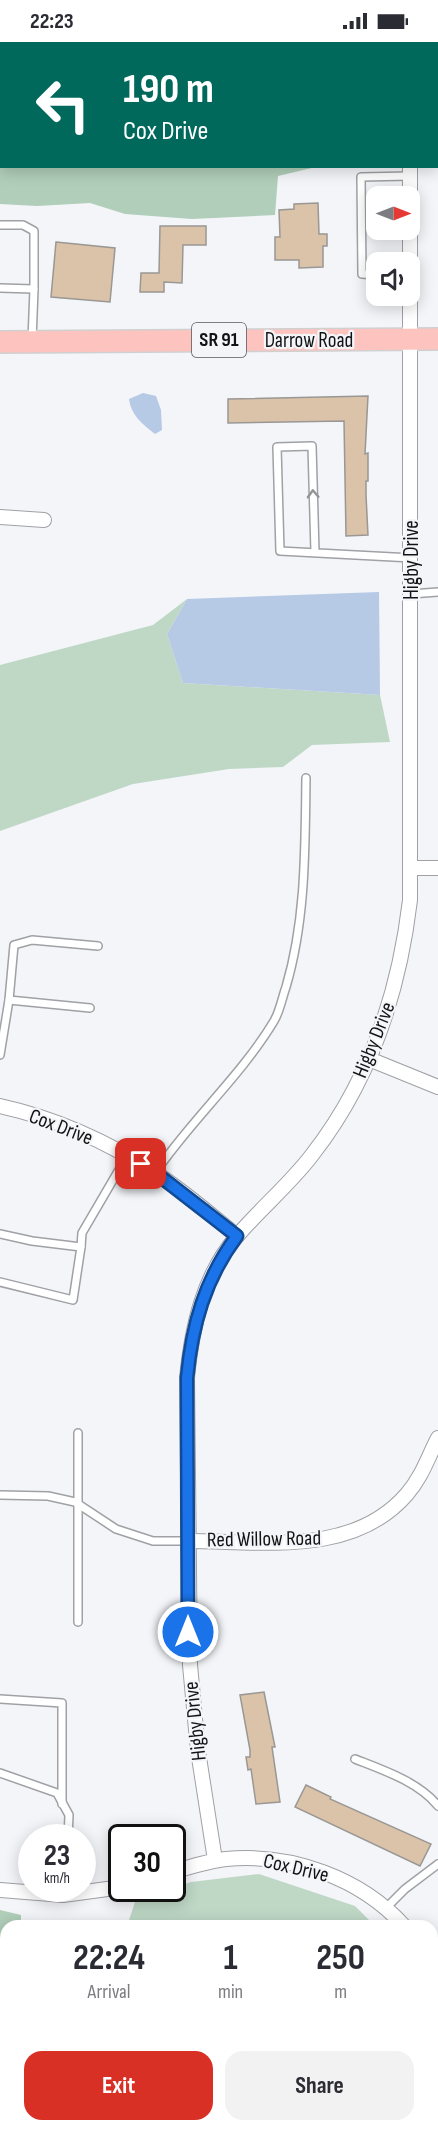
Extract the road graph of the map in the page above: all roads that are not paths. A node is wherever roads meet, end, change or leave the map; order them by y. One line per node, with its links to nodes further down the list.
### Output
1 (410, 171): 3 (street, Higby Drive); 4 (lane)
2 (0, 225): 6 (lane)
3 (410, 252)
4 (366, 274)
5 (0, 288): 6 (lane)
6 (34, 289): 11 (lane)
7 (410, 306): 8 (street, Higby Drive)
8 (410, 339): 9 (main road, Darrow Road / SR 91); 11 (main road, Darrow Road / SR 91); 15 (street, Higby Drive)
9 (438, 339)
10 (0, 342): 11 (main road, Darrow Road / SR 91)
11 (32, 342)
12 (0, 517): 13 (street)
13 (44, 520)
14 (315, 552): 14 (lane, one-way to 14); 15 (lane)
15 (412, 558): 17 (street, Higby Drive)
16 (438, 592): 17 (lane)
17 (411, 594): 19 (street, Higby Drive)
18 (306, 778): 29 (lane)
19 (411, 868): 20 (street); 25 (street, Higby Drive)
20 (438, 868)
21 (98, 946): 22 (lane)
22 (9, 1000): 23 (lane); 24 (lane)
23 (90, 1008)
24 (0, 1055)
25 (369, 1059): 26 (street); 31 (street, Higby Drive)
26 (438, 1087)
27 (0, 1106): 28 (street, Cox Drive)
28 (127, 1156): 29 (street, Cox Drive); 32 (lane)
29 (155, 1173): 31 (street, Cox Drive)
30 (0, 1234): 32 (lane)
31 (237, 1236): 38 (street, Higby Drive)
32 (81, 1247): 33 (lane)
33 (0, 1282)
34 (78, 1433): 37 (lane)
35 (438, 1438): 38 (street, Red Willow Road)
36 (0, 1495): 37 (lane)
37 (77, 1503): 38 (lane); 39 (lane)
38 (188, 1541): 46 (street, Higby Drive)
39 (78, 1622)
40 (0, 1699): 43 (lane)
41 (355, 1760): 44 (lane)
42 (0, 1773): 43 (lane)
43 (62, 1804): 45 (lane)
44 (438, 1806)
45 (69, 1824)
46 (215, 1860): 48 (street, Cox Drive); 51 (street, Cox Drive)
47 (438, 1864): 51 (lane)
48 (186, 1868)
49 (0, 1890): 50 (street)
50 (18, 1891)
51 (386, 1908): 52 (street, Cox Drive)
52 (398, 1920)

